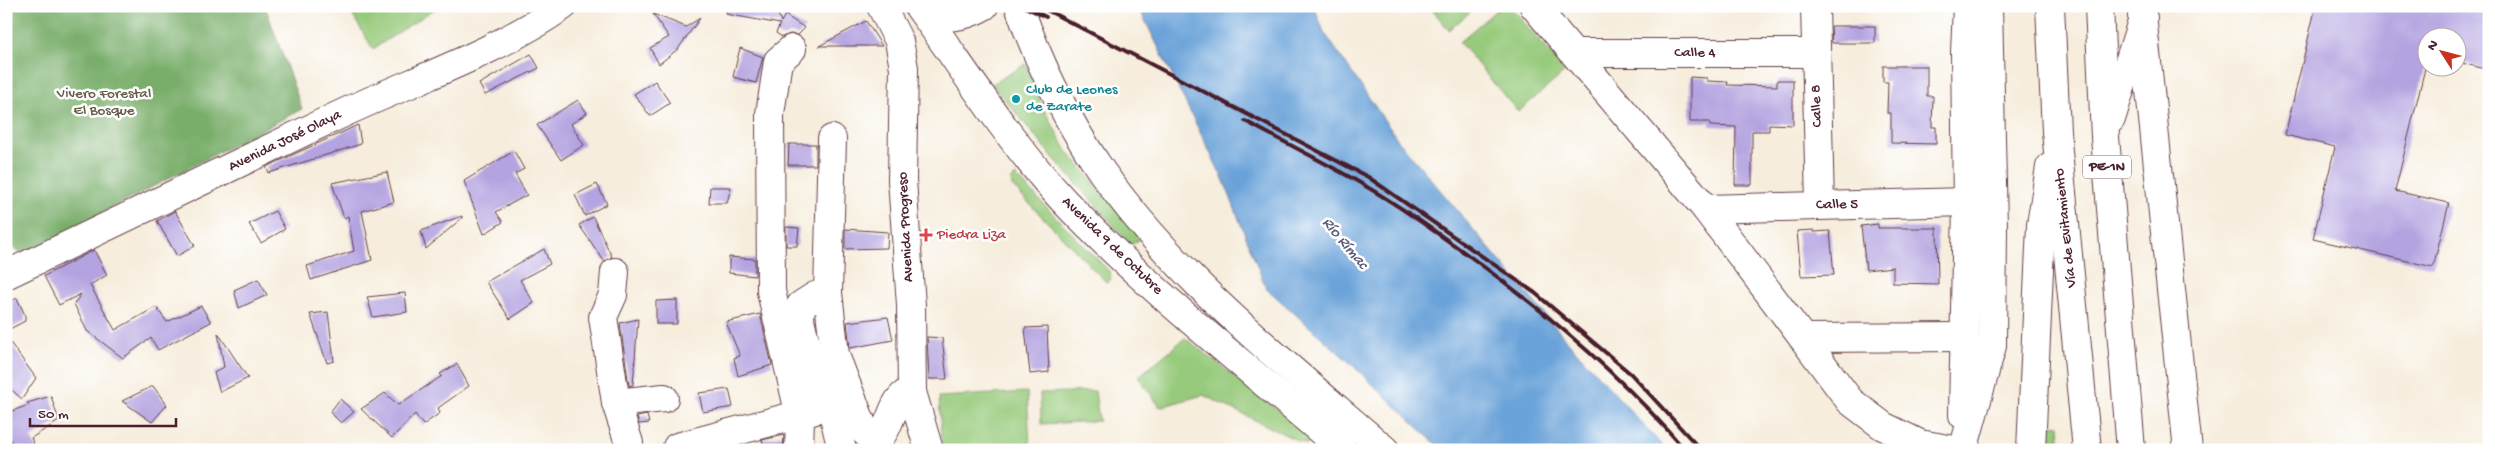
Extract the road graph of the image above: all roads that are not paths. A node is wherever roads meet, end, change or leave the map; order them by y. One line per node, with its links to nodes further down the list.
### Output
1 (563, 6): 23 (main road, Avenida José Olaya)
2 (881, 6): 28 (main road, Avenida Progreso)
3 (919, 6): 4 (main road); 32 (main road, Avenida 9 de Octubre)
4 (984, 6)
5 (1019, 6): 40 (main road)
6 (1534, 6): 14 (main road)
7 (1815, 6): 15 (main road, Calle 8)
8 (1967, 6): 19 (main road)
9 (1988, 6): 42 (main road)
10 (2050, 6): 16 (main road, Vía de Evitamiento / PE-1N)
11 (2099, 6): 17 (main road, PE-1N)
12 (2142, 12): 17 (main road); 46 (main road)
13 (792, 50): 31 (main road)
14 (1574, 53): 15 (main road, Calle 4); 21 (main road)
15 (1815, 53): 20 (main road, Calle 8)
16 (2056, 131): 43 (main road); 44 (main road, Vía de Evitamiento / PE-1N)
17 (2105, 137): 45 (main road, PE-1N)
18 (832, 139): 24 (main road)
19 (1967, 202): 20 (main road, Calle 5); 25 (main road)
20 (1820, 205): 21 (main road, Calle 5)
21 (1706, 208): 26 (main road)
22 (615, 272): 30 (main road)
23 (6, 275)
24 (828, 293): 27 (main road); 31 (main road)
25 (1964, 337): 26 (main road); 42 (main road)
26 (1804, 338): 41 (main road)
27 (835, 354): 28 (main road); 36 (main road)
28 (912, 392): 37 (main road, Avenida Progreso)
29 (664, 398): 30 (main road)
30 (616, 404): 33 (main road)
31 (800, 416): 34 (main road); 35 (main road)
32 (1317, 427): 38 (main road); 39 (main road, Avenida 9 de Octubre)
33 (629, 444)
34 (677, 447)
35 (800, 450)
36 (842, 450)
37 (929, 450)
38 (1335, 450)
39 (1343, 450)
40 (1385, 450)
41 (1954, 450)
42 (1963, 450)
43 (2031, 450)
44 (2087, 450)
45 (2131, 450)
46 (2188, 450)

